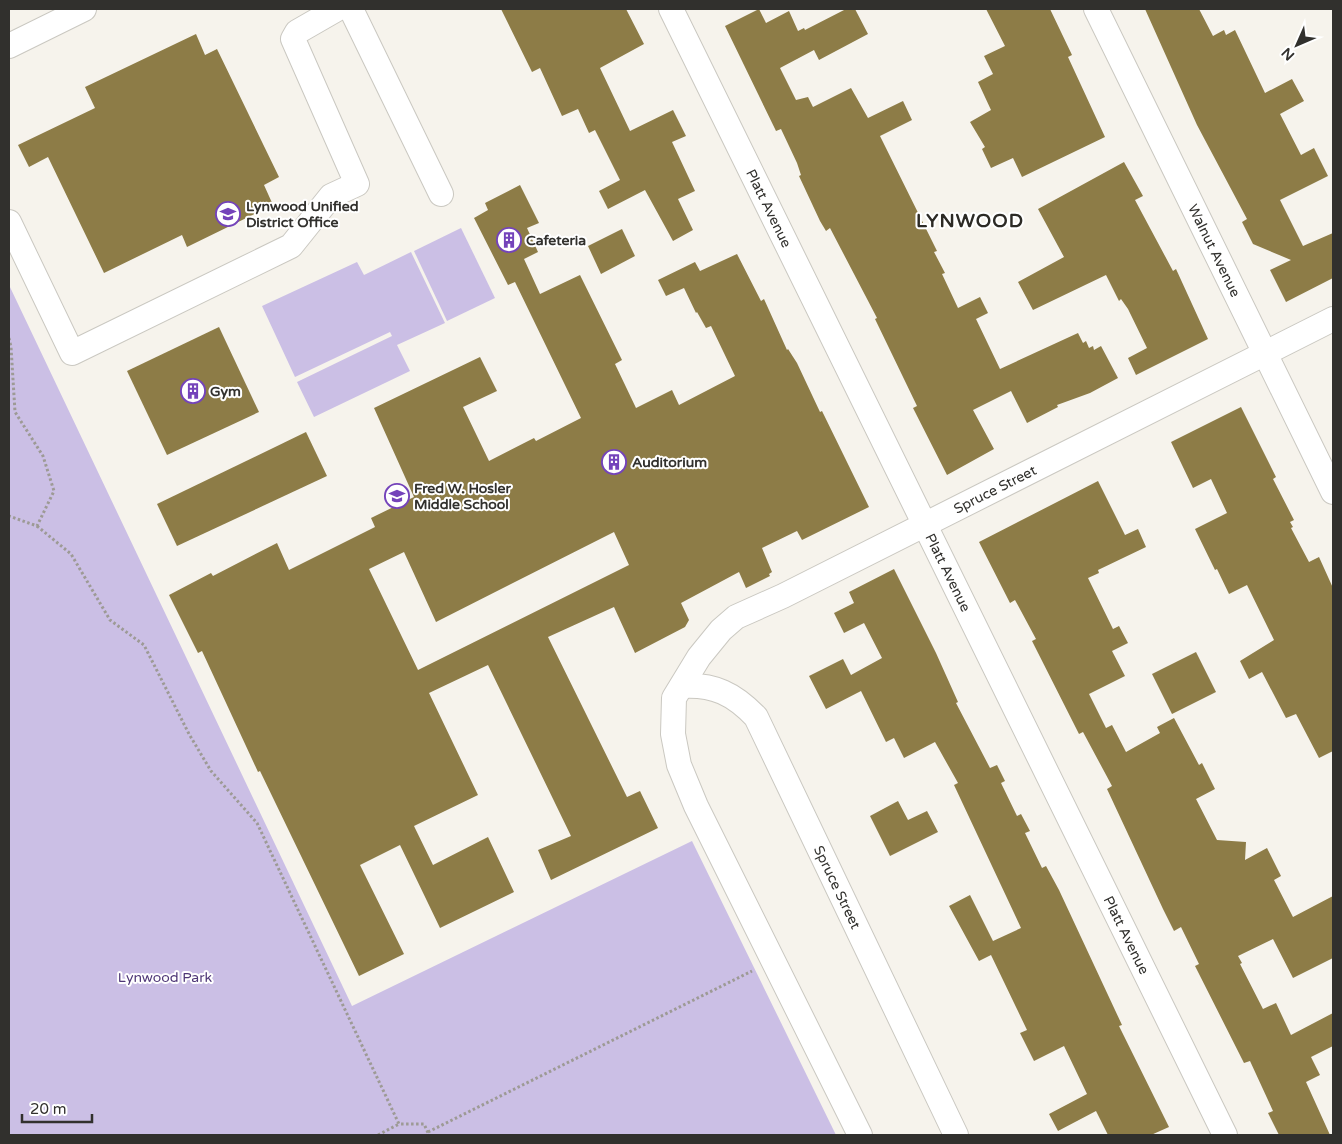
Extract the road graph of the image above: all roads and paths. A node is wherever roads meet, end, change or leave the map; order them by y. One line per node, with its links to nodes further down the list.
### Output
1 (84, 9): 6 (street)
2 (337, 9): 9 (street)
3 (351, 9): 8 (street)
4 (671, 9): 15 (street, Platt Avenue)
5 (1096, 9): 12 (street, Walnut Avenue)
6 (56, 15): 7 (street)
7 (9, 46)
8 (441, 194)
9 (9, 222)
10 (1333, 319): 12 (street, Spruce Street)
11 (9, 338): 16 (path)
12 (1265, 353): 13 (street, Walnut Avenue); 15 (street, Spruce Street)
13 (1333, 492)
14 (9, 516): 16 (path)
15 (925, 524): 17 (street, Spruce Street); 24 (street, Platt Avenue)
16 (37, 526): 19 (path)
17 (682, 686): 22 (street, Spruce Street); 23 (street, Spruce Street)
18 (759, 968): 20 (path)
19 (399, 1124): 20 (path); 21 (path)
20 (429, 1134)
21 (378, 1135)
22 (860, 1135)
23 (956, 1135)
24 (1225, 1135)

